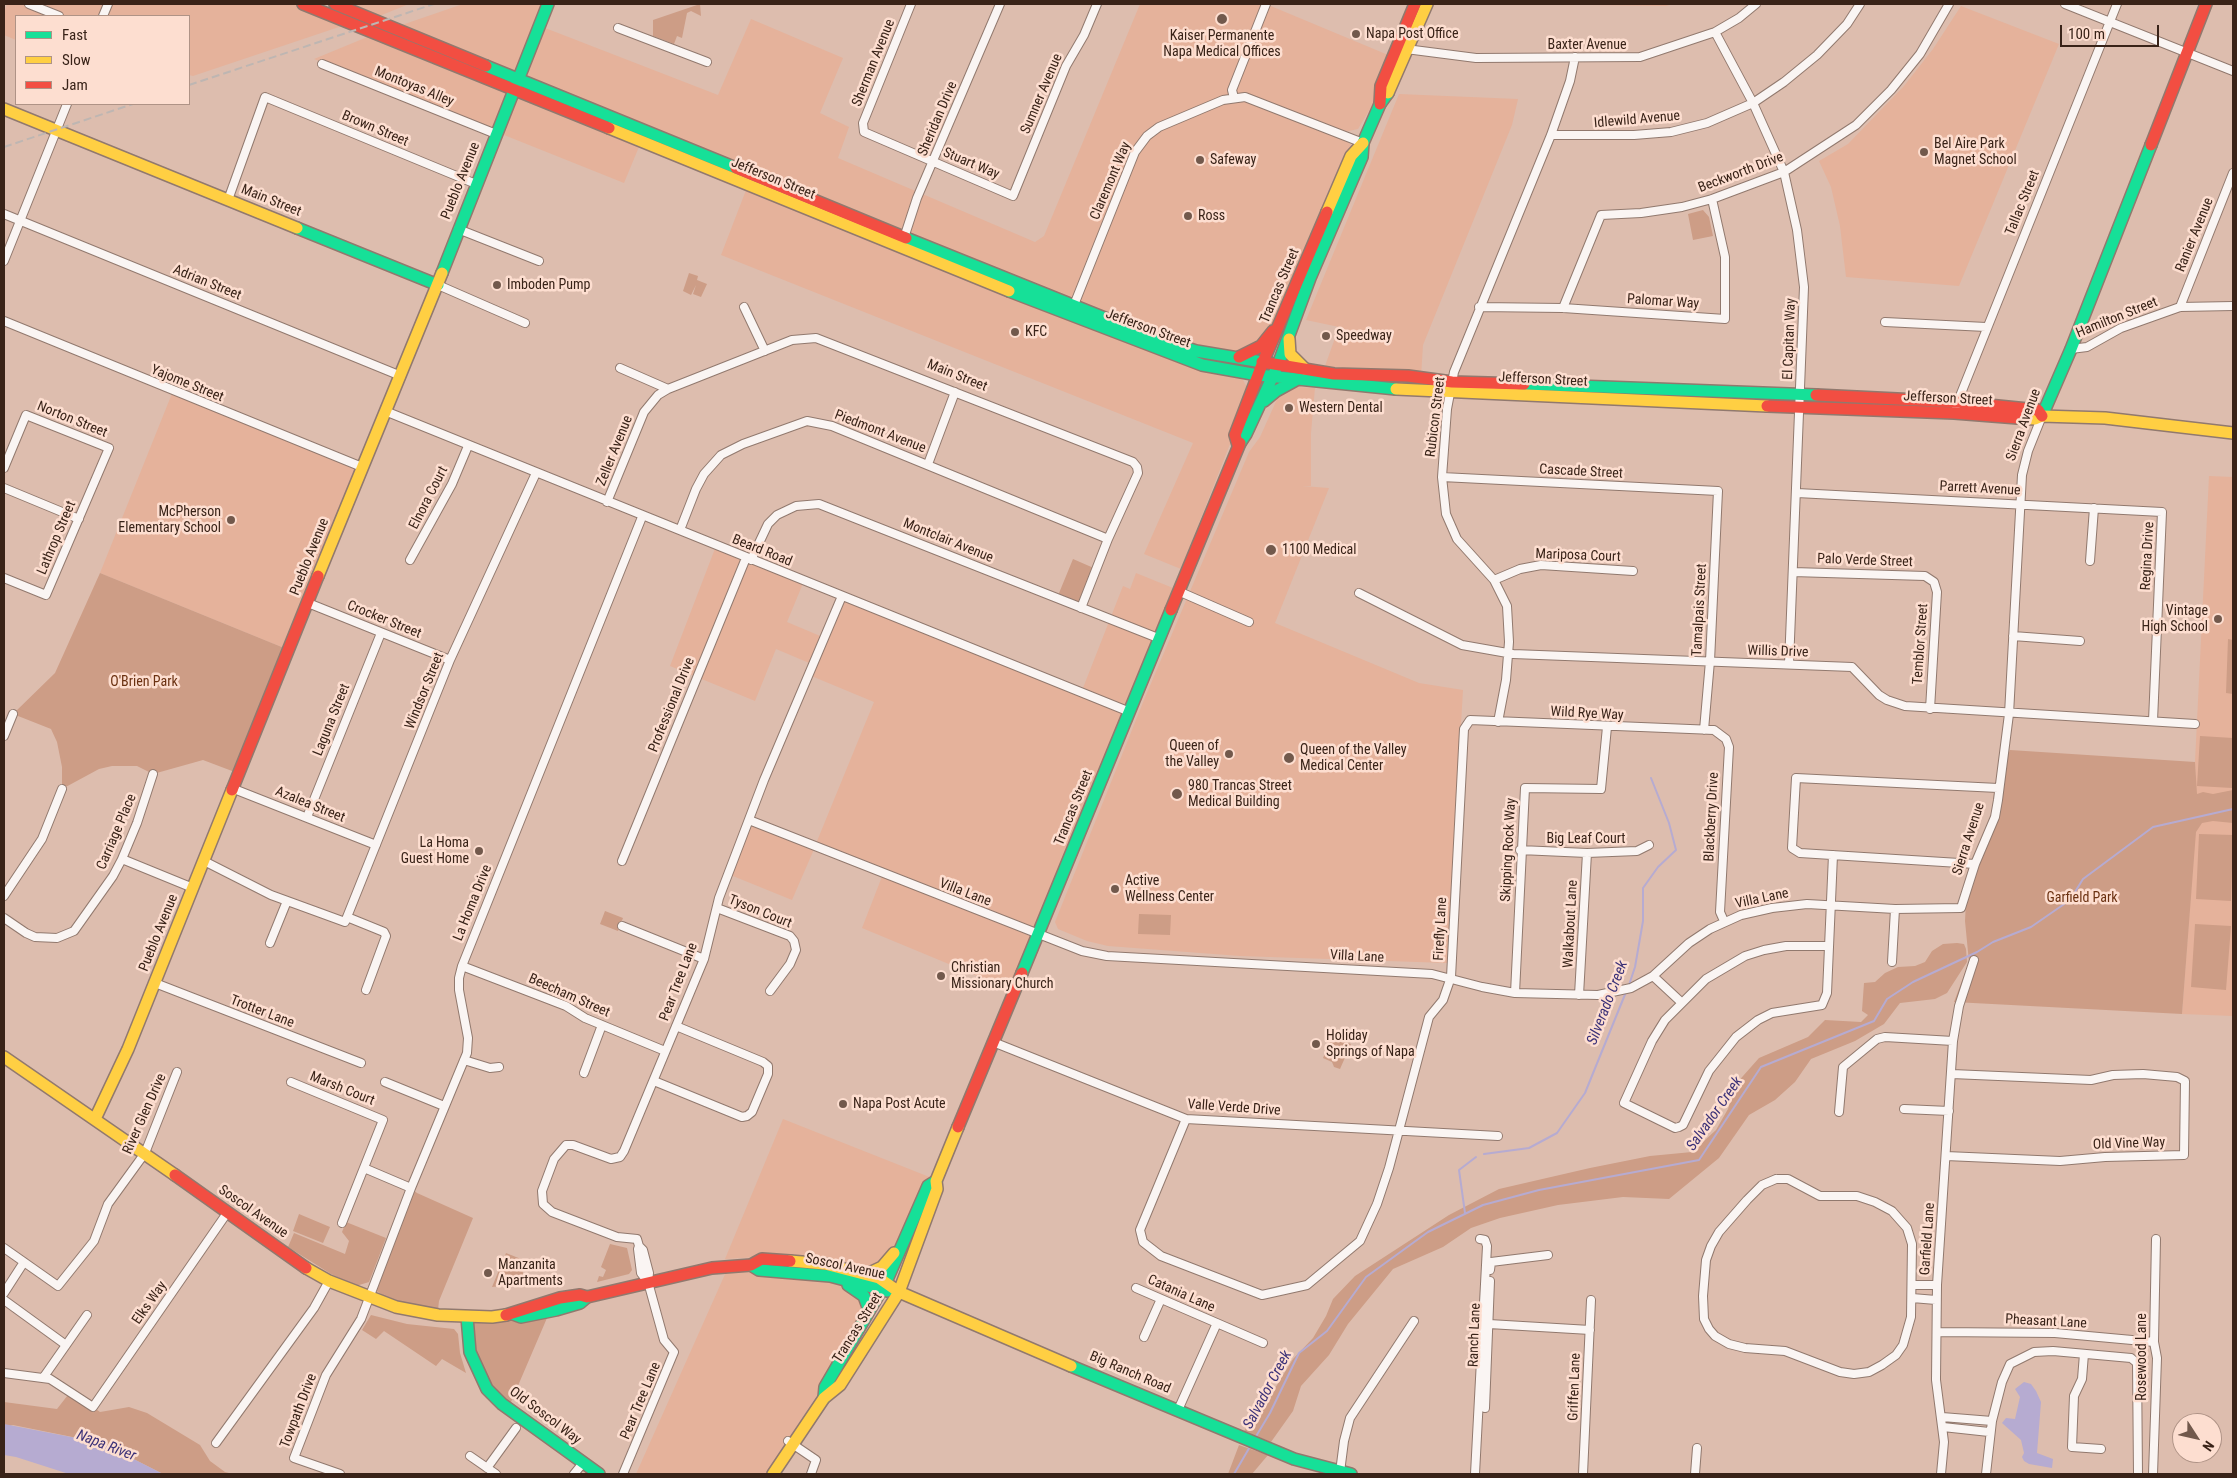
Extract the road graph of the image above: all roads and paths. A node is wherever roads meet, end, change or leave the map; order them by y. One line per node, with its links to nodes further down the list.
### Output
1 (29, 4): 17 (street)
2 (335, 4): 27 (main road, Jefferson Street)
3 (548, 4): 27 (main road, Pueblo Avenue)
4 (911, 4): 35 (street, Sherman Avenue)
5 (1000, 4): 39 (street, Sheridan Drive)
6 (1097, 4): 43 (street, Sumner Avenue)
7 (1266, 4): 29 (street)
8 (1426, 4): 21 (main road, Trancas Street)
9 (1756, 4): 20 (street, Baxter Avenue)
10 (1860, 4): 30 (street, Idlewild Avenue)
11 (1948, 4): 40 (street, Beckworth Drive)
12 (2065, 4): 18 (street)
13 (2117, 4): 18 (street, Tallac Street)
14 (2206, 4): 22 (main road, Sierra Avenue)
15 (310, 5): 28 (main road, Jefferson Street)
16 (1413, 9): 21 (main road); 31 (main road, Trancas Street)
17 (57, 15)
18 (2110, 22): 22 (street); 64 (street, Tallac Street)
19 (618, 28): 24 (street)
20 (1715, 32): 23 (street, Baxter Avenue); 30 (street, El Capitan Way)
21 (1406, 49): 23 (street, Baxter Avenue); 31 (main road, Trancas Street)
22 (2186, 52): 26 (street); 66 (main road, Sierra Avenue)
23 (1575, 57): 37 (street, Rubicon Street)
24 (707, 62)
25 (322, 64): 36 (street, Montoyas Alley)
26 (2233, 71)
27 (518, 78): 28 (main road, Pueblo Avenue); 49 (main road, Jefferson Street)
28 (514, 90): 36 (main road, Pueblo Avenue); 49 (main road, Jefferson Street)
29 (1234, 98): 38 (street, Claremont Way); 59 (street, Claremont Way)
30 (1753, 103): 37 (street, Idlewild Avenue); 40 (street, El Capitan Way)
31 (1380, 104): 38 (main road, Trancas Street)
32 (67, 105): 34 (street)
33 (4, 109): 34 (main road, Main Street)
34 (55, 130): 45 (main road, Main Street); 47 (street)
35 (864, 132): 39 (street, Stuart Way)
36 (496, 134): 42 (main road, Pueblo Avenue)
37 (1551, 135): 55 (street, Rubicon Street)
38 (1363, 143): 50 (main road, Trancas Street); 50 (main road, Trancas Street)
39 (933, 162): 43 (street, Stuart Way); 49 (street, Sheridan Drive)
40 (1784, 172): 44 (street, Beckworth Drive); 82 (street, El Capitan Way)
41 (2233, 173): 56 (street, Ranier Avenue)
42 (476, 184): 45 (street, Brown Street); 48 (main road, Pueblo Avenue)
43 (1013, 196)
44 (1712, 199): 58 (street, Beckworth Drive); 58 (street, Palomar Way)
45 (228, 200): 53 (main road, Main Street)
46 (4, 214): 47 (street, Adrian Street)
47 (20, 220): 51 (street); 75 (street, Adrian Street)
48 (458, 230): 52 (street); 53 (main road, Pueblo Avenue)
49 (903, 242): 59 (main road, Jefferson Street)
50 (1321, 242): 60 (main road, Trancas Street); 65 (main road, Trancas Street)
51 (4, 261)
52 (539, 261)
53 (438, 286): 63 (street, Main Street); 75 (main road, Pueblo Avenue)
54 (2233, 306): 56 (street, Hamilton Street)
55 (1479, 307): 58 (street, Palomar Way); 78 (street, Rubicon Street)
56 (2180, 307): 66 (street, Hamilton Street)
57 (744, 308): 67 (street)
58 (1562, 308)
59 (1072, 312): 68 (main road, Jefferson Street); 72 (main road, Jefferson Street)
60 (1282, 320): 68 (main road); 69 (main road, Trancas Street)
61 (4, 321): 93 (street, Yajome Street)
62 (1885, 322): 64 (street)
63 (525, 323)
64 (1986, 327): 83 (street, Tallac Street)
65 (1289, 335): 70 (main road, Trancas Street); 73 (main road)
66 (2070, 349): 87 (main road, Sierra Avenue)
67 (765, 351): 79 (street, Main Street); 80 (street, Main Street)
68 (1236, 358): 69 (main road, Jefferson Street)
69 (1263, 362): 70 (main road, Jefferson Street); 74 (main road, Trancas Street)
70 (1278, 365): 73 (main road, Jefferson Street); 76 (main road, Trancas Street)
71 (620, 368): 79 (street)
72 (1231, 370): 74 (main road, Jefferson Street); 81 (main road)
73 (1306, 370): 78 (main road, Jefferson Street)
74 (1258, 375): 76 (main road, Jefferson Street); 81 (main road, Trancas Street)
75 (401, 376): 86 (main road, Pueblo Avenue)
76 (1273, 377): 77 (main road, Jefferson Street); 84 (main road, Trancas Street)
77 (1296, 380): 78 (main road, Jefferson Street); 84 (main road)
78 (1451, 387): 82 (main road, Jefferson Street); 85 (main road, Jefferson Street); 96 (street, Rubicon Street)
79 (668, 389): 100 (street, Zeller Avenue)
80 (955, 392): 92 (street); 107 (street, Main Street)
81 (1250, 393): 89 (main road, Trancas Street)
82 (1801, 395): 83 (main road, Jefferson Street); 85 (street, El Capitan Way)
83 (1956, 407): 85 (main road, Jefferson Street); 87 (main road, Jefferson Street)
84 (1258, 408): 89 (main road, Trancas Street)
85 (1800, 408): 99 (street, El Capitan Way)
86 (385, 411): 90 (street, Beard Road); 93 (main road, Pueblo Avenue)
87 (2042, 416): 88 (main road, Jefferson Street); 101 (street, Sierra Avenue)
88 (2233, 433)
89 (1238, 445): 116 (main road, Trancas Street)
90 (468, 446): 95 (street, Beard Road); 109 (street, Elnora Court)
91 (109, 448): 94 (street, Norton Street); 105 (street, Lathrop Street)
92 (928, 464): 106 (street, Piedmont Avenue); 107 (street, Piedmont Avenue)
93 (362, 467): 119 (main road, Pueblo Avenue)
94 (4, 468)
95 (536, 473): 100 (street, Beard Road); 127 (street, Windsor Street)
96 (1442, 477): 98 (street, Cascade Street); 114 (street, Rubicon Street)
97 (4, 488): 105 (street)
98 (1718, 491): 128 (street, Tamalpais Street)
99 (1796, 493): 101 (street, Parrett Avenue); 112 (street, El Capitan Way)
100 (607, 502): 104 (street, Beard Road)
101 (2020, 503): 102 (street, Parrett Avenue); 123 (street, Sierra Avenue)
102 (2094, 508): 103 (street, Parrett Avenue); 110 (street)
103 (2162, 512): 135 (street, Regina Drive)
104 (642, 517): 106 (street, Beard Road); 173 (street, La Homa Drive)
105 (79, 519): 113 (street, Lathrop Street)
106 (680, 530): 108 (street, Beard Road)
107 (1108, 539): 120 (street, Main Street)
108 (749, 559): 118 (street, Beard Road); 120 (street, Montclair Avenue); 154 (street, Professional Drive)
109 (410, 560)
110 (2090, 561)
111 (1633, 571): 114 (street, Mariposa Court)
112 (1793, 572): 115 (street, Palo Verde Street); 129 (street, El Capitan Way)
113 (4, 578)
114 (1494, 580): 126 (street, Rubicon Street)
115 (1934, 582): 130 (street, Temblor Street)
116 (1178, 590): 121 (street); 124 (main road, Trancas Street)
117 (1359, 592): 126 (street, Willis Drive)
118 (842, 596): 131 (street, Beard Road); 146 (street, Pear Tree Lane)
119 (308, 602): 122 (street, Crocker Street); 144 (main road, Pueblo Avenue)
120 (1081, 608): 124 (street, Montclair Avenue)
121 (1249, 622)
122 (380, 634): 127 (street, Crocker Street); 145 (street, Laguna Street)
123 (2013, 636): 125 (street); 133 (street, Sierra Avenue)
124 (1158, 638): 131 (main road, Trancas Street)
125 (2080, 641)
126 (1508, 653): 128 (street, Willis Drive); 136 (street, Rubicon Street)
127 (450, 660): 147 (street, Windsor Street)
128 (1710, 661): 129 (street, Willis Drive); 139 (street, Tamalpais Street)
129 (1789, 664): 130 (street, Willis Drive)
130 (1930, 709): 133 (street, Willis Drive)
131 (1130, 712): 167 (main road, Trancas Street)
132 (13, 714): 140 (street)
133 (2009, 714): 135 (street, Willis Drive); 142 (street, Sierra Avenue)
134 (1470, 720): 136 (street, Wild Rye Way); 175 (street, Firefly Lane)
135 (2153, 721): 137 (street, Willis Drive)
136 (1498, 722): 138 (street, Wild Rye Way)
137 (2195, 724)
138 (1607, 727): 139 (street, Wild Rye Way); 149 (street, Skipping Rock Way)
139 (1704, 730): 165 (street, Blackberry Drive)
140 (4, 736)
141 (153, 774): 152 (street, Carriage Place)
142 (1998, 788): 151 (street); 155 (street, Sierra Avenue)
143 (62, 789): 157 (street)
144 (234, 789): 145 (street, Azalea Street); 153 (main road, Pueblo Avenue)
145 (306, 817): 147 (street, Azalea Street)
146 (749, 820): 160 (street, Pear Tree Lane); 167 (street, Villa Lane)
147 (376, 845): 164 (street, Windsor Street)
148 (1649, 845): 150 (street, Big Leaf Court)
149 (1520, 850): 150 (street, Big Leaf Court); 179 (street, Skipping Rock Way)
150 (1587, 854): 180 (street, Walkabout Lane)
151 (1833, 855): 155 (street); 159 (street)
152 (122, 859): 156 (street); 163 (street, Carriage Place)
153 (204, 861): 156 (main road, Pueblo Avenue); 158 (street)
154 (622, 861)
155 (1976, 864): 161 (street, Sierra Avenue)
156 (193, 888): 176 (main road, Pueblo Avenue)
157 (4, 896)
158 (287, 901): 164 (street); 168 (street)
159 (1830, 905): 162 (street, Villa Lane); 165 (street, Villa Lane); 169 (street)
160 (717, 908): 170 (street, Pear Tree Lane); 178 (street, Tyson Court)
161 (1961, 908): 162 (street, Villa Lane)
162 (1895, 909): 172 (street)
163 (4, 918)
164 (346, 920): 177 (street)
165 (1724, 921): 174 (street, Villa Lane)
166 (622, 926): 170 (street)
167 (1038, 934): 175 (street, Villa Lane); 185 (main road, Trancas Street)
168 (270, 943)
169 (1828, 946): 181 (street); 181 (street)
170 (704, 959): 183 (street, Pear Tree Lane)
171 (1974, 960): 184 (street, Garfield Lane)
172 (1892, 962)
173 (462, 966): 182 (street, Beecham Street); 188 (street, La Homa Drive)
174 (1653, 976): 180 (street, Villa Lane); 181 (street)
175 (1451, 977): 179 (street, Villa Lane); 203 (street, Firefly Lane)
176 (155, 983): 189 (street, Trotter Lane); 201 (main road, Pueblo Avenue)
177 (366, 990)
178 (770, 991)
179 (1515, 993): 180 (street, Villa Lane)
180 (1579, 995)
181 (1681, 1002)
182 (602, 1025): 186 (street, Beecham Street); 192 (street)
183 (676, 1026): 186 (street, Pear Tree Lane); 194 (street)
184 (1953, 1041): 193 (street, Garfield Lane); 200 (street)
185 (993, 1042): 202 (street, Valle Verde Drive); 208 (main road, Trancas Street)
186 (665, 1050): 194 (street, Pear Tree Lane)
187 (4, 1058): 201 (main road, Soscol Avenue)
188 (464, 1060): 190 (street); 197 (street, La Homa Drive)
189 (361, 1063)
190 (499, 1067)
191 (178, 1072): 205 (street, River Glen Drive)
192 (584, 1073)
193 (1952, 1074): 199 (street, Garfield Lane); 206 (street, Old Vine Way)
194 (654, 1080): 224 (street, Pear Tree Lane)
195 (291, 1082): 207 (street, Marsh Court)
196 (385, 1082): 197 (street)
197 (444, 1106): 209 (street, La Homa Drive)
198 (1904, 1109): 199 (street)
199 (1950, 1111): 206 (street, Garfield Lane)
200 (1839, 1112)
201 (95, 1119): 205 (main road, Soscol Avenue)
202 (1186, 1119): 203 (street, Valle Verde Drive); 203 (street, Firefly Lane)
203 (1397, 1131): 204 (street, Valle Verde Drive)
204 (1498, 1136)
205 (145, 1153): 210 (main road, Soscol Avenue); 217 (street, River Glen Drive)
206 (1946, 1156): 226 (street, Garfield Lane)
207 (364, 1168): 209 (street); 211 (street)
208 (936, 1181): 212 (main road, Trancas Street); 229 (main road, Trancas Street)
209 (411, 1188): 236 (street, La Homa Drive)
210 (228, 1213): 223 (main road, Soscol Avenue); 251 (street, Elks Way)
211 (342, 1223)
212 (912, 1224): 221 (main road); 227 (main road, Trancas Street)
213 (1480, 1239): 277 (street)
214 (2156, 1240): 246 (street, Rosewood Lane)
215 (4, 1248): 217 (street, River Glen Drive)
216 (1548, 1256): 241 (street, Ranch Lane)
217 (24, 1262): 230 (street)
218 (811, 1262): 219 (main road, Soscol Avenue); 220 (main road); 221 (main road, Soscol Avenue)
219 (751, 1265): 220 (main road, Soscol Avenue); 224 (main road, Soscol Avenue)
220 (769, 1270): 222 (main road, Soscol Avenue)
221 (867, 1274): 227 (main road, Soscol Avenue)
222 (836, 1278): 227 (main road, Soscol Avenue); 242 (main road)
223 (329, 1281): 236 (main road, Soscol Avenue); 262 (street)
224 (648, 1282): 238 (main road, Soscol Avenue); 274 (street, Pear Tree Lane)
225 (1912, 1285): 226 (street); 231 (street); 231 (street)
226 (1937, 1285): 235 (street, Garfield Lane)
227 (883, 1286): 229 (main road, Soscol Avenue); 242 (main road, Trancas Street)
228 (1136, 1288): 232 (street, Catania Lane)
229 (899, 1292): 252 (main road, Trancas Street); 254 (main road, Big Ranch Road)
230 (4, 1293)
231 (1912, 1298): 235 (street)
232 (1161, 1299): 240 (street, Catania Lane); 245 (street)
233 (4, 1300): 248 (street)
234 (1591, 1300): 243 (street, Griffen Lane)
235 (1936, 1300): 244 (street, Garfield Lane)
236 (368, 1301): 238 (main road, Soscol Avenue); 270 (street, Towpath Drive)
237 (87, 1315): 248 (street)
238 (467, 1317): 267 (main road, Old Soscol Way)
239 (1414, 1321): 269 (street)
240 (1217, 1323): 247 (street, Catania Lane); 254 (street, Catania Lane)
241 (1489, 1324): 243 (street); 253 (street, Ranch Lane)
242 (861, 1327): 252 (main road, Trancas Street)
243 (1590, 1330): 278 (street, Griffen Lane)
244 (1937, 1332): 246 (street, Pheasant Lane); 255 (street, Garfield Lane)
245 (1144, 1337)
246 (2154, 1342): 283 (street, Rosewood Lane)
247 (1263, 1343)
248 (66, 1345): 251 (street)
249 (2084, 1354): 257 (street); 265 (street); 282 (street)
250 (4, 1373): 251 (street)
251 (43, 1378)
252 (824, 1398): 263 (main road, Trancas Street)
253 (1484, 1408)
254 (1178, 1410): 269 (main road, Big Ranch Road)
255 (1942, 1417): 256 (street); 258 (street, Garfield Lane)
256 (1966, 1419): 257 (street); 260 (street)
257 (1992, 1421): 261 (street)
258 (1943, 1427): 260 (street); 280 (street, Garfield Lane)
259 (516, 1428): 268 (street)
260 (1965, 1429): 261 (street)
261 (1989, 1432): 281 (street)
262 (216, 1443)
263 (791, 1443): 275 (main road, Trancas Street); 276 (street)
264 (1698, 1448): 279 (street)
265 (2101, 1449)
266 (470, 1456): 268 (street)
267 (582, 1463): 272 (street); 273 (main road, Old Soscol Way)
268 (487, 1468): 271 (street)
269 (1346, 1473)
270 (340, 1474)
271 (496, 1474)
272 (574, 1474)
273 (598, 1474)
274 (623, 1474)
275 (773, 1474)
276 (811, 1474)
277 (1475, 1474)
278 (1583, 1474)
279 (1695, 1474)
280 (1942, 1474)
281 (1986, 1474)
282 (2138, 1474)
283 (2154, 1474)

